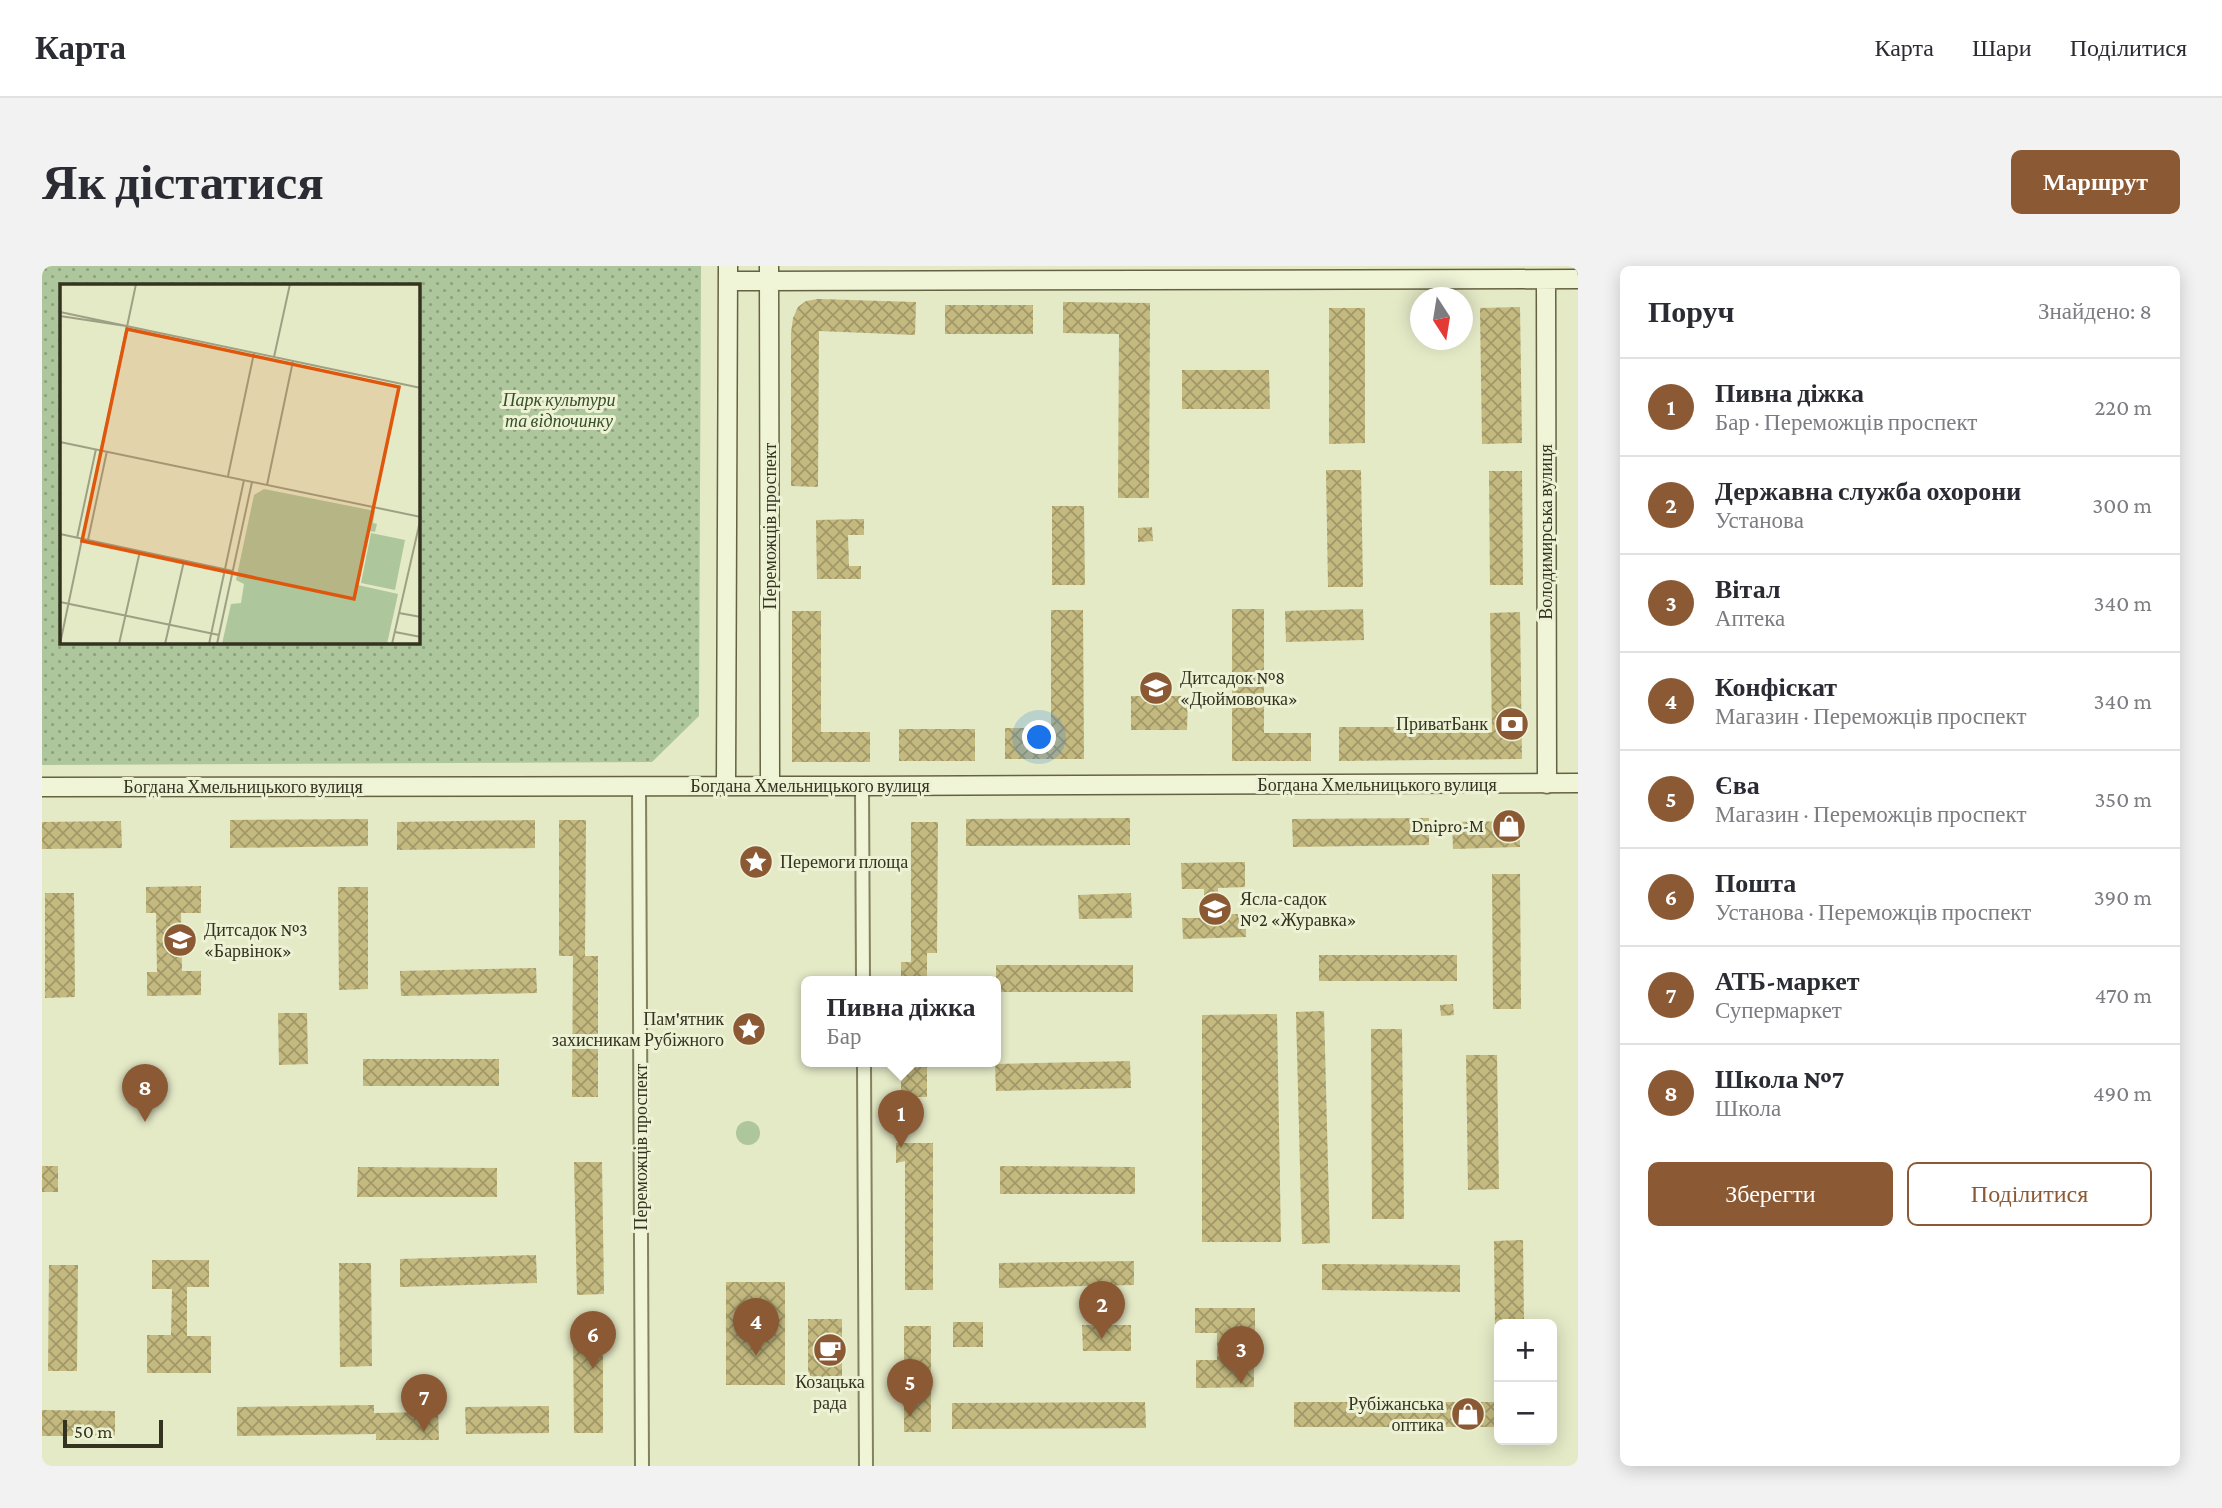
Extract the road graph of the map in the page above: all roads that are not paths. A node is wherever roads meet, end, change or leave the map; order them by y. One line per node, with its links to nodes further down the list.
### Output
1 (728, 273): 2 (street); 9 (street)
2 (769, 273): 3 (street); 10 (street, Переможців проспект)
3 (1004, 273): 4 (street)
4 (1253, 273): 6 (street)
5 (1578, 279): 6 (street)
6 (1546, 281): 8 (street, Володимирська вулиця)
7 (1578, 783): 8 (street, Богдана Хмельницького вулиця)
8 (1547, 784): 11 (street, Богдана Хмельницького вулиця)
9 (726, 785): 10 (street, Богдана Хмельницького вулиця); 13 (street, Богдана Хмельницького вулиця)
10 (770, 786): 11 (street, Богдана Хмельницького вулиця)
11 (862, 786): 14 (street)
12 (42, 787): 13 (street, Богдана Хмельницького вулиця)
13 (639, 787): 16 (street, Переможців проспект)
14 (863, 976)
15 (864, 1067): 17 (street)
16 (642, 1466)
17 (866, 1466)

